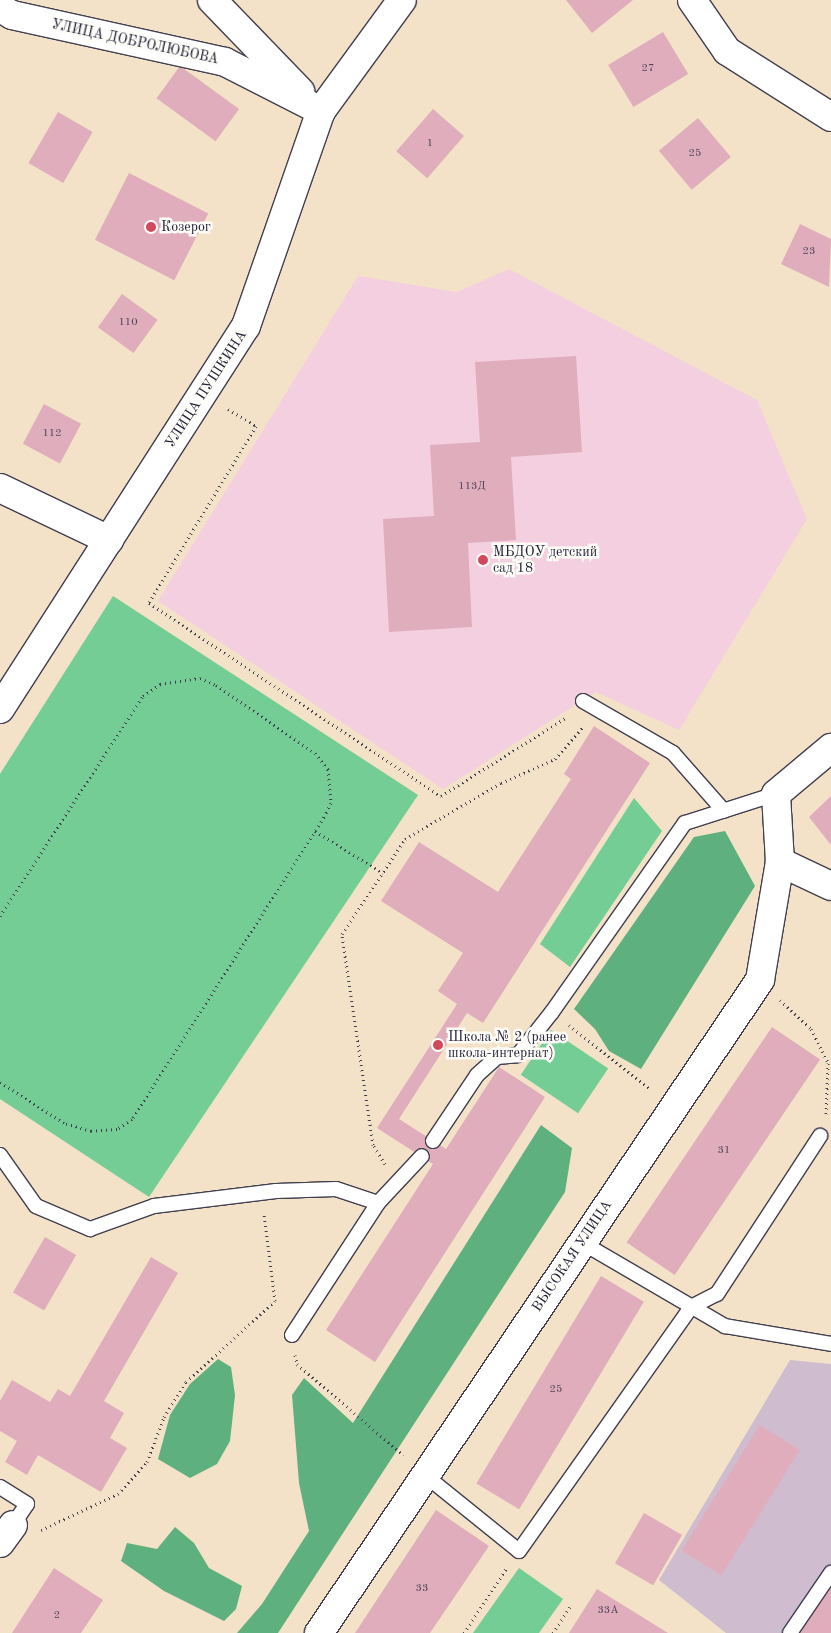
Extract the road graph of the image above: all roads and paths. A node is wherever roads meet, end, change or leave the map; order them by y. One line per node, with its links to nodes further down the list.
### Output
1 (212, 0): 5 (street)
2 (402, 0): 5 (street, УЛИЦА ПУШКИНА)
3 (692, 0): 6 (street)
4 (4, 18): 5 (street, УЛИЦА ДОБРОЛЮБОВА)
5 (321, 111): 9 (street, УЛИЦА ПУШКИНА)
6 (831, 117)
7 (221, 405): 12 (path)
8 (0, 488): 9 (street)
9 (109, 540): 11 (street, УЛИЦА ПУШКИНА)
10 (583, 700): 16 (lane)
11 (0, 708)
12 (570, 715)
13 (588, 721): 19 (path)
14 (831, 748): 15 (street)
15 (776, 794): 16 (lane); 18 (street, ВЫСОКАЯ УЛИЦА)
16 (724, 811): 27 (lane)
17 (315, 831): 19 (path); 21 (path); 24 (path)
18 (780, 862): 20 (street); 22 (street, ВЫСОКАЯ УЛИЦА)
19 (383, 873): 30 (path)
20 (831, 886)
21 (0, 916)
22 (760, 980): 26 (path); 33 (street, ВЫСОКАЯ УЛИЦА)
23 (562, 1019): 25 (path)
24 (0, 1082)
25 (647, 1086)
26 (820, 1136): 34 (lane)
27 (433, 1140)
28 (0, 1155): 31 (lane)
29 (422, 1156): 30 (lane)
30 (397, 1183): 32 (lane)
31 (262, 1193): 32 (lane); 39 (path)
32 (378, 1204): 35 (lane)
33 (581, 1242): 34 (lane); 37 (street, ВЫСОКАЯ УЛИЦА)
34 (691, 1306): 36 (lane); 40 (lane)
35 (292, 1336): 37 (path)
36 (831, 1344)
37 (426, 1476): 40 (lane); 43 (street, ВЫСОКАЯ УЛИЦА)
38 (0, 1487): 39 (lane)
39 (17, 1533)
40 (519, 1551): 44 (path)
41 (831, 1573): 46 (lane)
42 (570, 1608): 45 (path)
43 (319, 1633)
44 (464, 1633)
45 (552, 1633)
46 (790, 1633)

